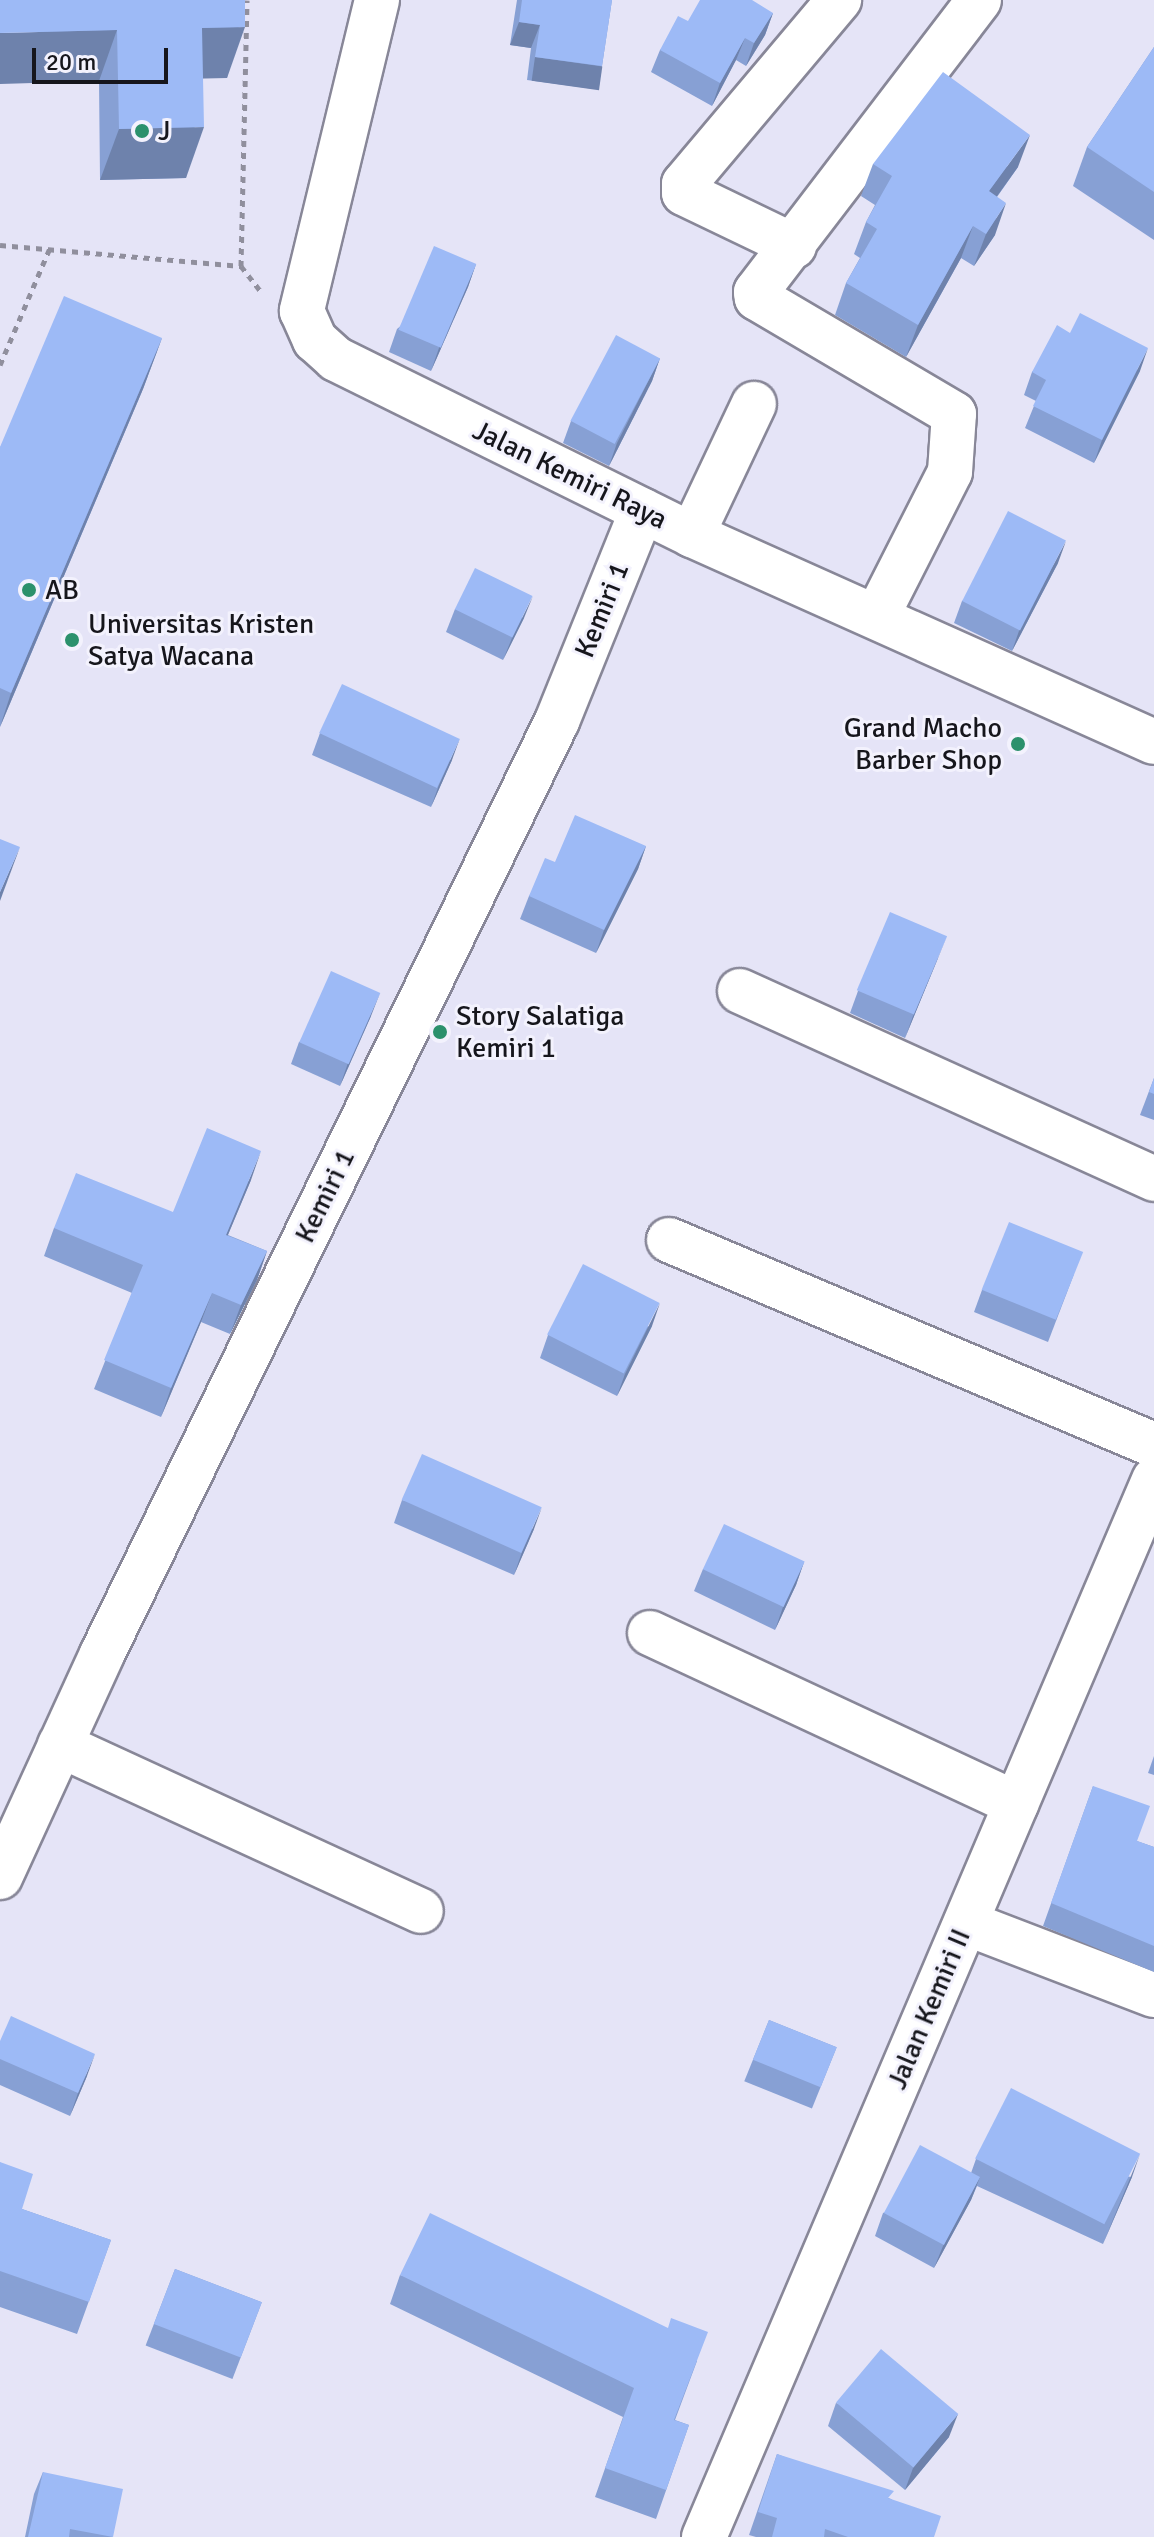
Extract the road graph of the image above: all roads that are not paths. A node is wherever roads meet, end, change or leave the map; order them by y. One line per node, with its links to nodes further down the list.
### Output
1 (377, 0): 6 (street, Jalan Kemiri Raya)
2 (839, 0): 4 (street)
3 (979, 0): 4 (street)
4 (794, 246): 8 (street)
5 (754, 404): 7 (street)
6 (642, 511): 7 (street, Jalan Kemiri Raya); 16 (street, Kemiri 1)
7 (692, 535): 8 (street, Jalan Kemiri Raya)
8 (877, 616): 9 (street, Jalan Kemiri Raya)
9 (1154, 742)
10 (740, 991): 11 (street)
11 (1154, 1179)
12 (669, 1240): 13 (street)
13 (1154, 1445)
14 (1154, 1480): 17 (street, Jalan Kemiri II)
15 (650, 1633): 17 (street)
16 (60, 1745): 18 (street, Kemiri 1); 19 (street)
17 (1016, 1804): 20 (street, Jalan Kemiri II)
18 (0, 1877)
19 (421, 1911)
20 (966, 1923): 21 (street); 22 (street, Jalan Kemiri II)
21 (1154, 1995)
22 (704, 2537)

